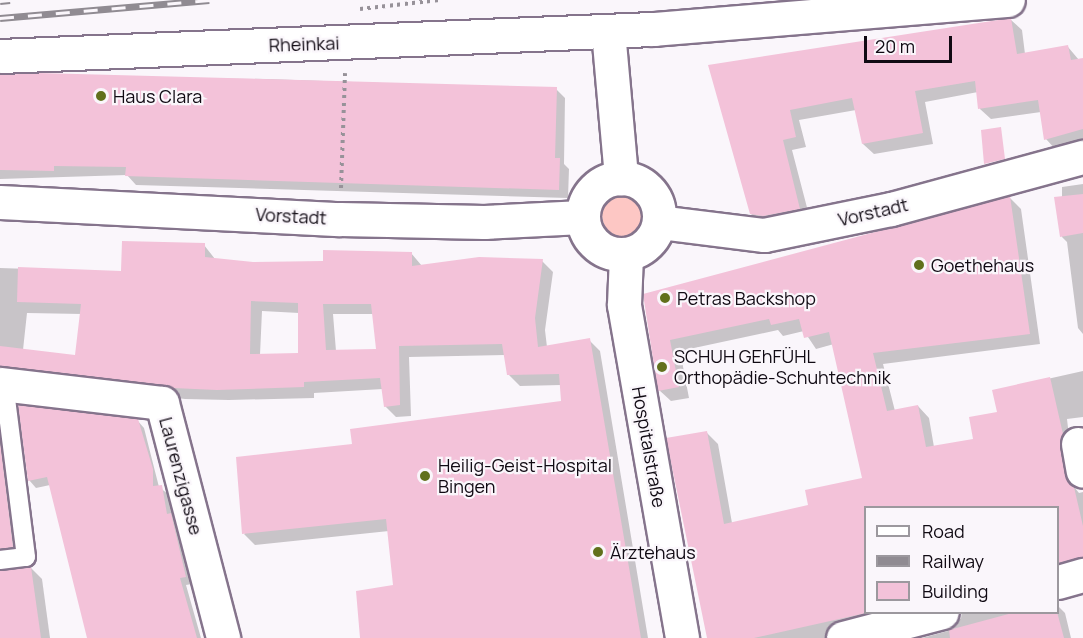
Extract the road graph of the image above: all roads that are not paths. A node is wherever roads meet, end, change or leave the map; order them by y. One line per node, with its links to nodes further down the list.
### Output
1 (1008, 0): 2 (street, Rheinkai)
2 (608, 31): 3 (street, Rheinkai); 5 (street)
3 (0, 56)
4 (1083, 157): 8 (street, Vorstadt)
5 (621, 178): 7 (street); 8 (street)
6 (0, 202): 7 (street, Vorstadt)
7 (582, 217): 9 (street)
8 (659, 222): 9 (street)
9 (626, 255): 16 (street, Hospitalstraße)
10 (2, 384): 11 (lane); 15 (street, Laurenzigasse)
11 (0, 560)
12 (1083, 574): 13 (street)
13 (1059, 582)
14 (934, 614): 17 (street)
15 (223, 638)
16 (682, 638)
17 (843, 638)

